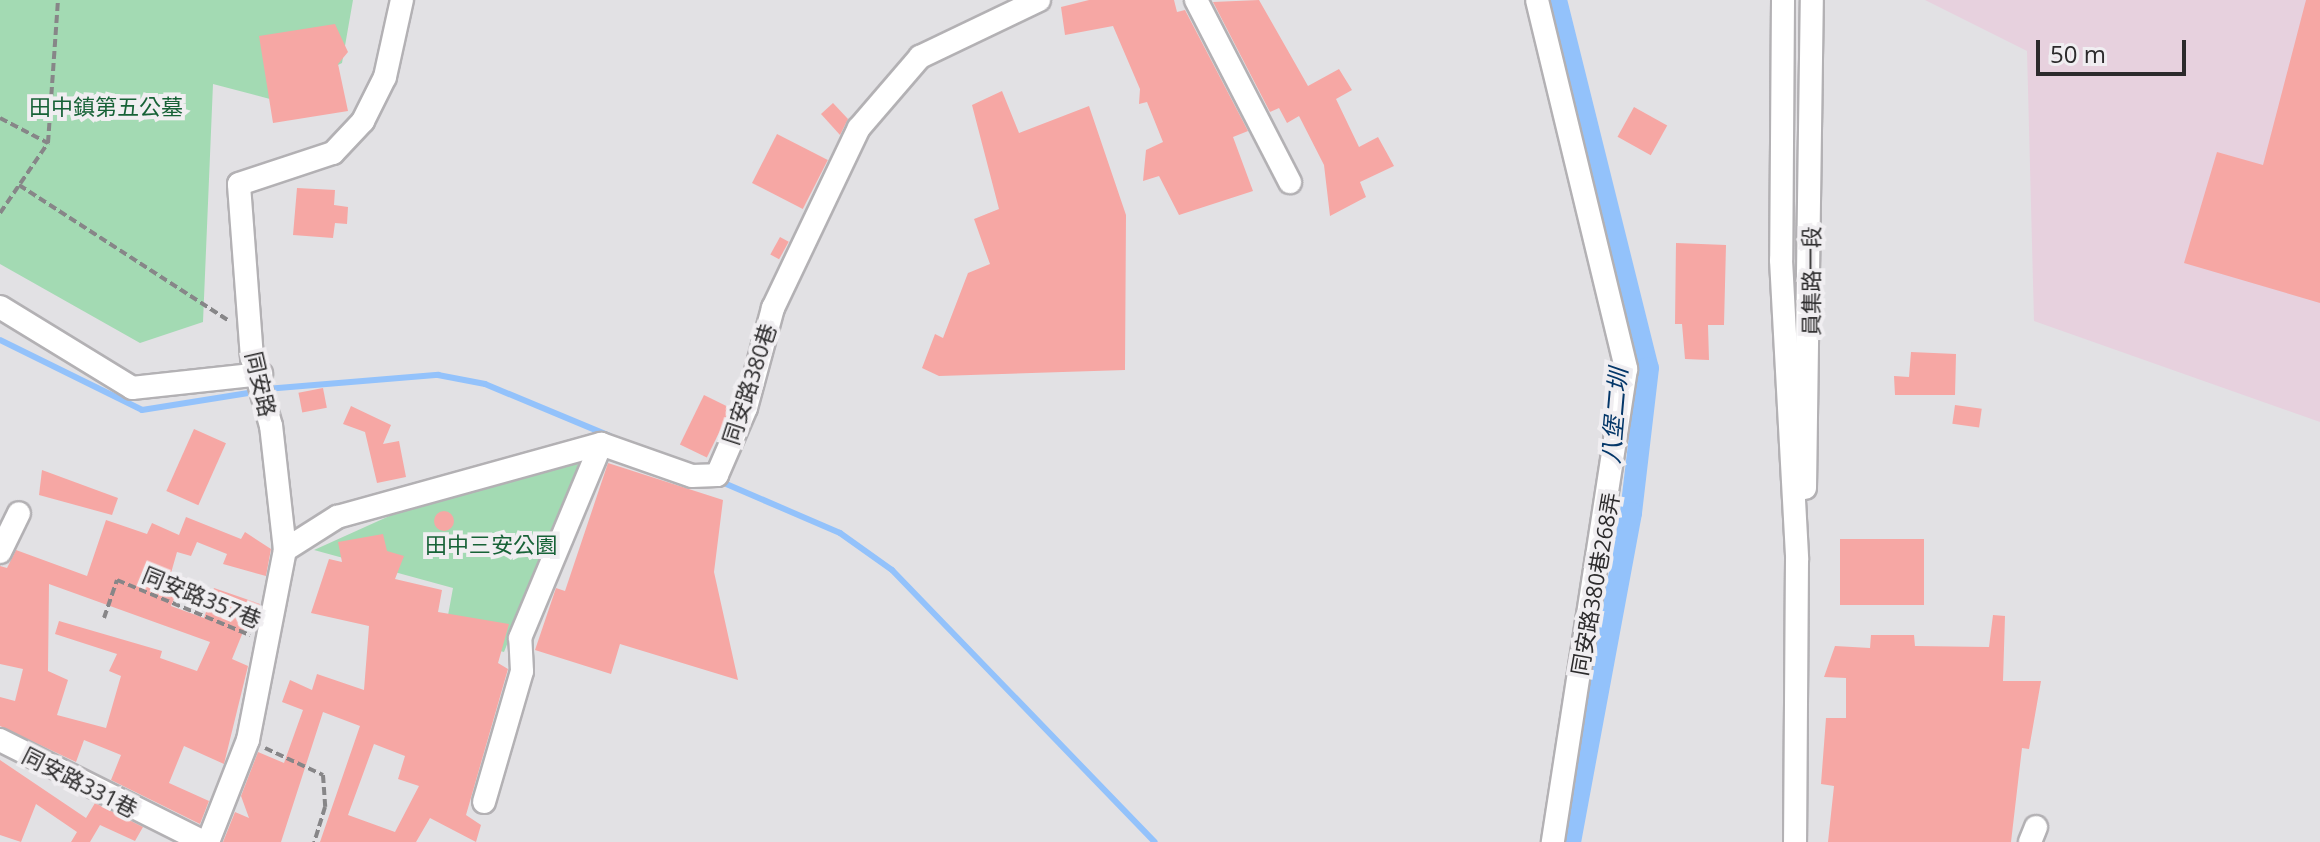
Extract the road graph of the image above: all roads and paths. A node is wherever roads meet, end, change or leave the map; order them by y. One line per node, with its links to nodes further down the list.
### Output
1 (58, 0): 9 (path)
2 (402, 0): 14 (street, 同安路)
3 (1039, 0): 16 (street, 同安路380巷)
4 (1196, 0): 10 (street)
5 (1537, 0): 28 (street, 同安路380巷268弄)
6 (1783, 0): 20 (street, 員集路一段)
7 (1812, 0): 20 (street, 員集路一段)
8 (0, 118): 9 (path)
9 (48, 143): 11 (path)
10 (1290, 182)
11 (19, 185): 12 (path); 14 (path)
12 (0, 213)
13 (0, 307): 15 (street)
14 (250, 323): 15 (street, 同安路)
15 (261, 374): 18 (street, 同安路)
16 (601, 444): 18 (street); 25 (street)
17 (19, 513): 19 (street)
18 (285, 550): 22 (street, 同安路)
19 (0, 552)
20 (1797, 560): 29 (street, 員集路一段)
21 (104, 618): 22 (path, 同安路357巷)
22 (267, 641): 24 (street, 同安路)
23 (0, 740): 26 (street, 同安路331巷)
24 (248, 740): 26 (street, 同安路); 27 (path)
25 (484, 802)
26 (206, 842)
27 (314, 842)
28 (1553, 842)
29 (1795, 842)

